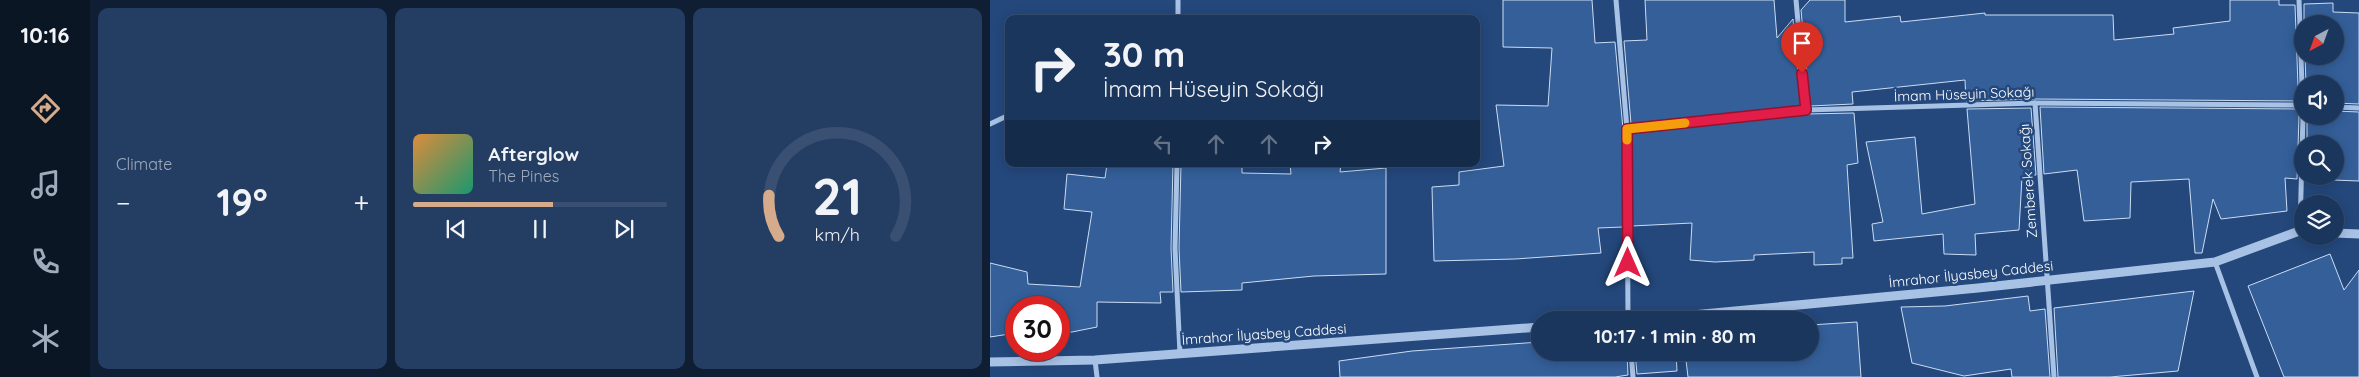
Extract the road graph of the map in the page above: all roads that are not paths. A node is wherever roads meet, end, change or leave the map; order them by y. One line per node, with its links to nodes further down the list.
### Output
1 (1178, 0): 5 (street)
2 (1616, 0): 15 (street)
3 (1796, 0): 11 (street)
4 (2299, 0): 6 (street)
5 (1178, 15)
6 (2302, 75)
7 (2034, 103): 8 (street, İmam Hüseyin Sokağı); 11 (street, İmam Hüseyin Sokağı); 22 (street, Zemberek Sokağı)
8 (2294, 105)
9 (2344, 107): 10 (street)
10 (2359, 108)
11 (1806, 110): 15 (street, İmam Hüseyin Sokağı)
12 (1005, 117): 13 (street)
13 (990, 124)
14 (2303, 125): 17 (street)
15 (1627, 129): 23 (street)
16 (1177, 167): 26 (street)
17 (2302, 195)
18 (2294, 233): 21 (street, İmrahor İlyasbey Caddesi)
19 (2344, 233): 20 (street)
20 (2359, 234)
21 (2215, 262): 22 (street, İmrahor İlyasbey Caddesi); 33 (street)
22 (2046, 280): 24 (street, İmrahor İlyasbey Caddesi); 32 (street, Zemberek Sokağı)
23 (1628, 311)
24 (1731, 311)
25 (1531, 329): 26 (street, İmrahor İlyasbey Caddesi)
26 (1180, 354): 27 (street, İmrahor İlyasbey Caddesi)
27 (1095, 360): 29 (street, İmrahor İlyasbey Caddesi); 30 (street)
28 (1631, 361): 31 (street)
29 (990, 362)
30 (1096, 377)
31 (1632, 377)
32 (2054, 377)
33 (2257, 377)

